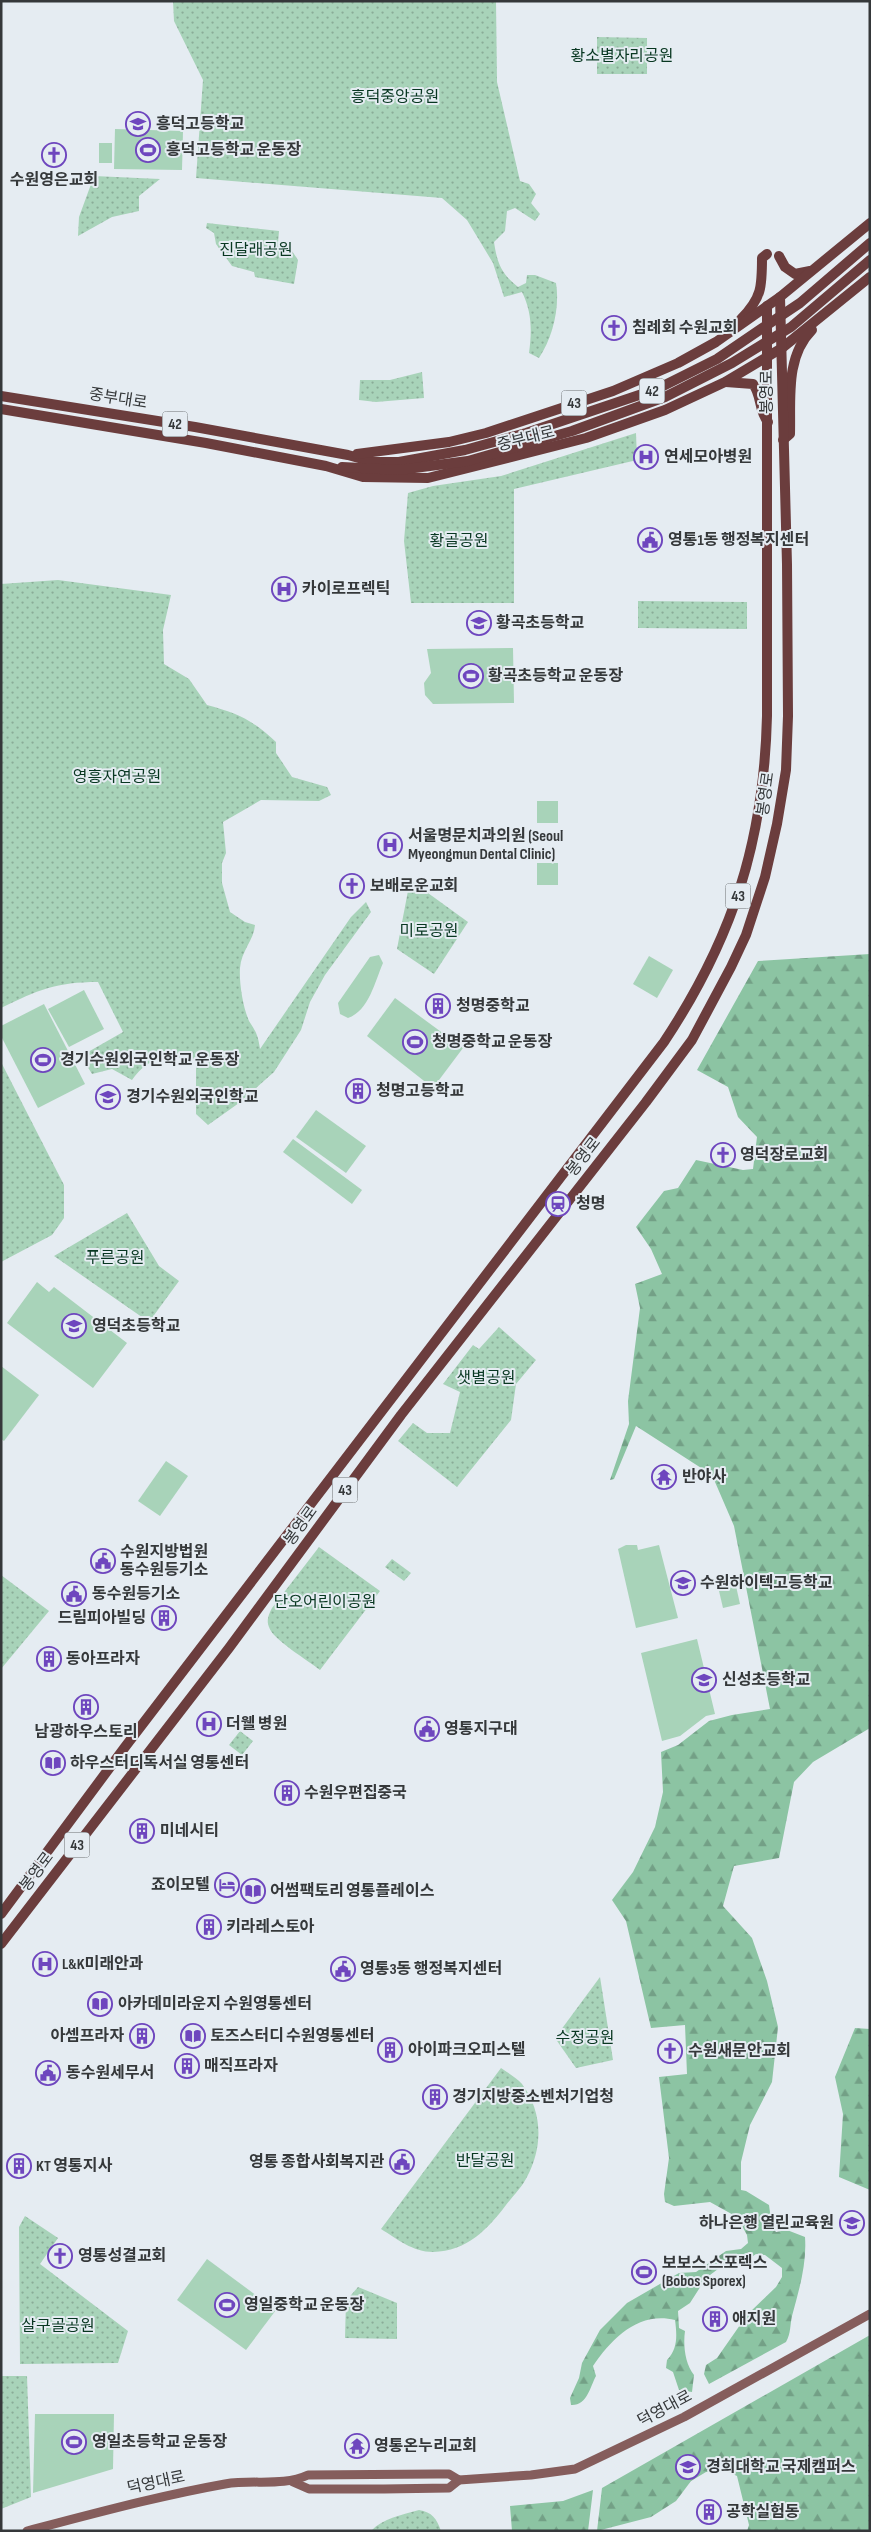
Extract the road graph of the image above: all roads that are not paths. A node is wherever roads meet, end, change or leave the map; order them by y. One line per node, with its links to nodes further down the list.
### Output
1 (870, 223): 6 (main road, 중부대로)
2 (870, 243): 25 (main road, 중부대로 / 42)
3 (767, 254): 11 (main road)
4 (779, 256): 6 (main road)
5 (870, 260): 26 (main road, 중부대로 / 42)
6 (813, 270): 8 (main road, 중부대로)
7 (870, 277): 10 (main road, 중부대로)
8 (780, 297): 9 (main road, 중부대로 / 43); 12 (main road, 봉영로 / 43)
9 (768, 306): 11 (main road, 중부대로 / 43); 13 (main road, 봉영로 / 43)
10 (836, 306): 12 (main road, 중부대로); 23 (main road)
11 (718, 340): 25 (main road, 중부대로 / 43)
12 (782, 348): 13 (main road, 중부대로); 18 (main road, 봉영로 / 43)
13 (769, 356): 14 (main road, 중부대로); 15 (main road, 봉영로 / 43)
14 (725, 382): 20 (main road, 43); 26 (main road, 중부대로 / 43)
15 (769, 386): 18 (main road); 20 (main road, 봉영로 / 43)
16 (1, 396): 19 (main road, 중부대로 / 42)
17 (1, 409): 21 (main road, 중부대로 / 42)
18 (782, 417): 23 (main road, 봉영로 / 43)
19 (164, 422): 21 (main road); 22 (main road, 중부대로 / 42)
20 (768, 422): 27 (main road, 봉영로 / 43)
21 (162, 436): 24 (main road, 중부대로 / 42)
22 (244, 437): 24 (main road); 25 (main road, 중부대로 / 42)
23 (783, 440): 28 (main road, 봉영로 / 43)
24 (241, 450): 26 (main road, 중부대로 / 42)
25 (348, 455)
26 (326, 466)
27 (1, 1914)
28 (1, 1944)
29 (870, 2314): 30 (main road, 덕영대로)
30 (458, 2480): 31 (main road, 덕영대로); 31 (main road, 덕영대로)
31 (293, 2482): 32 (main road, 덕영대로)
32 (27, 2531)

